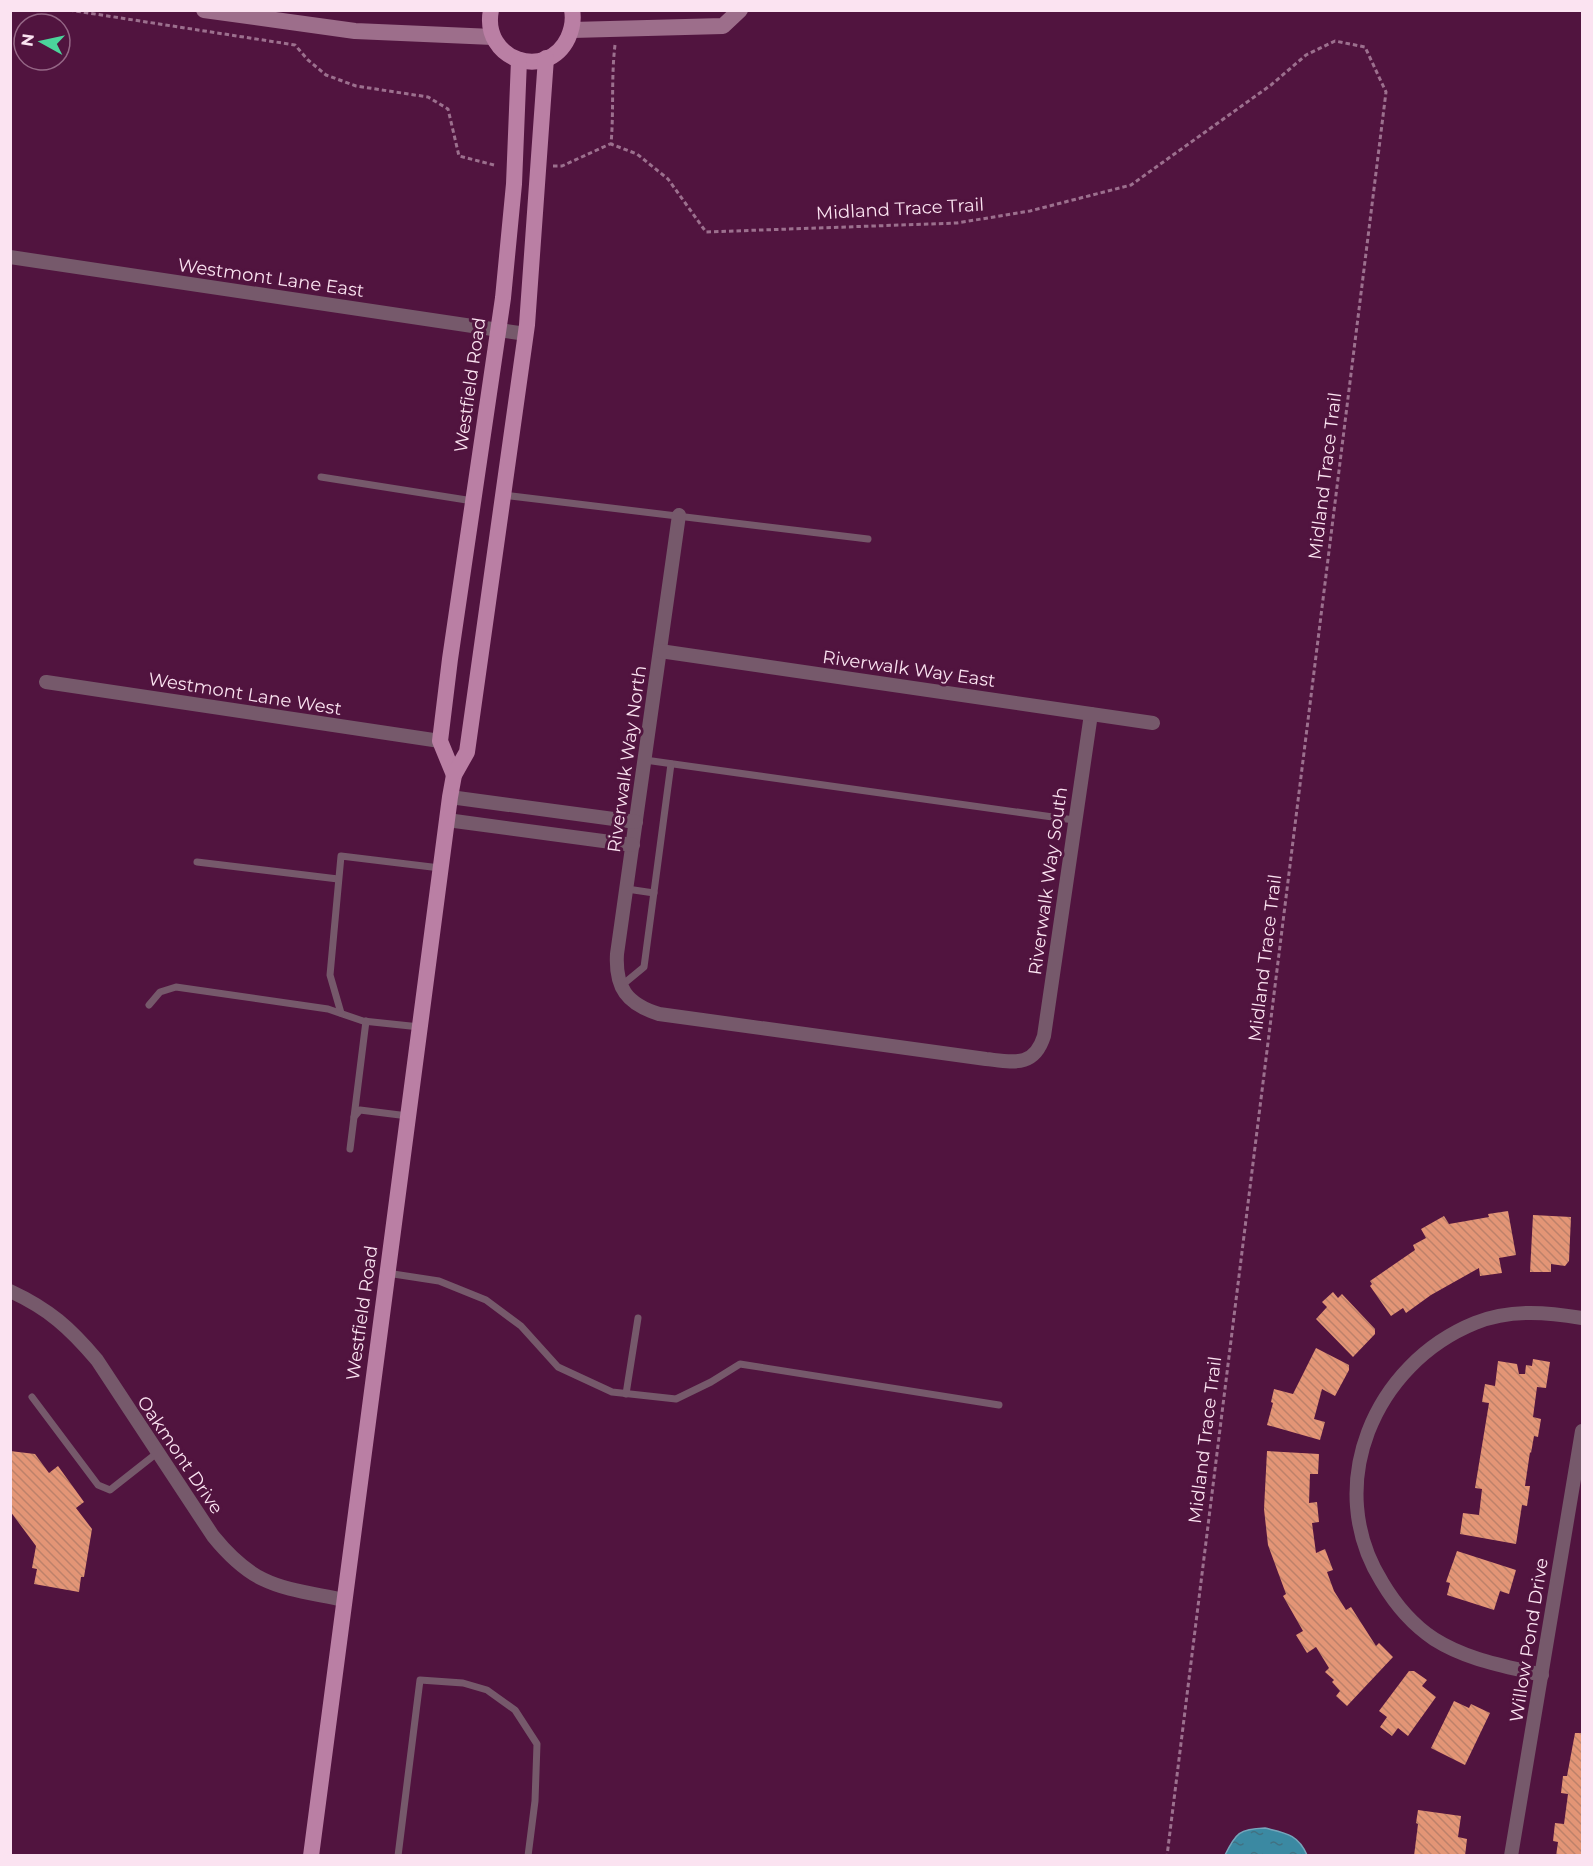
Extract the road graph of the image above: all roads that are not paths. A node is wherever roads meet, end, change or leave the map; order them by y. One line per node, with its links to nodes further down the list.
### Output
1 (204, 10): 6 (main road)
2 (491, 10): 6 (main road)
3 (572, 10): 5 (main road)
4 (740, 10): 5 (main road)
5 (572, 30): 7 (main road)
6 (493, 38): 8 (main road)
7 (546, 58): 8 (main road); 11 (main road, Westfield Road)
8 (519, 60): 10 (main road, Westfield Road)
9 (10, 257): 10 (street, Westmont Lane East)
10 (498, 330): 11 (street, Westmont Lane East); 14 (main road, Westfield Road)
11 (526, 334): 13 (main road, Westfield Road)
12 (321, 477): 14 (lane)
13 (503, 495): 15 (lane); 24 (main road, Westfield Road)
14 (474, 501): 21 (main road, Westfield Road)
15 (679, 515): 16 (lane); 17 (street, Riverwalk Way North)
16 (868, 539)
17 (660, 651): 19 (street, Riverwalk Way East); 22 (street, Riverwalk Way North)
18 (46, 682): 21 (street, Westmont Lane West)
19 (1091, 714): 20 (street, Riverwalk Way East); 27 (street, Riverwalk Way South)
20 (1154, 723)
21 (440, 741): 24 (main road)
22 (645, 760): 23 (lane); 28 (street, Riverwalk Way North)
23 (671, 764): 27 (lane); 34 (lane)
24 (454, 775): 25 (main road, Westfield Road)
25 (450, 797): 26 (main road, Westfield Road); 28 (street)
26 (447, 820): 29 (street); 31 (main road, Westfield Road)
27 (1074, 820): 36 (street, Riverwalk Way South)
28 (636, 822): 29 (street, Riverwalk Way North)
29 (633, 846): 33 (street, Riverwalk Way North)
30 (197, 862): 32 (lane)
31 (441, 868): 32 (lane); 40 (main road, Westfield Road)
32 (338, 879): 38 (lane)
33 (627, 889): 34 (lane); 35 (street, Riverwalk Way North)
34 (654, 893): 35 (lane)
35 (621, 986): 36 (street, Riverwalk Way North)
36 (633, 1003)
37 (149, 1005): 38 (lane)
38 (341, 1013): 39 (lane)
39 (366, 1022): 40 (lane); 42 (lane)
40 (420, 1027): 41 (main road, Westfield Road)
41 (408, 1116): 42 (lane); 44 (main road, Westfield Road)
42 (354, 1117): 43 (lane)
43 (350, 1149)
44 (387, 1273): 48 (lane); 53 (main road, Westfield Road)
45 (10, 1291): 52 (street, Oakmont Drive)
46 (638, 1318): 48 (lane)
47 (1582, 1318): 54 (street)
48 (626, 1394): 50 (lane)
49 (32, 1397): 52 (lane)
50 (999, 1406)
51 (1582, 1431): 54 (street, Willow Pond Drive)
52 (157, 1453): 53 (street, Oakmont Drive)
53 (344, 1600): 55 (main road, Westfield Road)
54 (1542, 1675): 58 (street, Willow Pond Drive)
55 (311, 1856)
56 (398, 1856): 57 (lane)
57 (528, 1856)
58 (1511, 1856)

